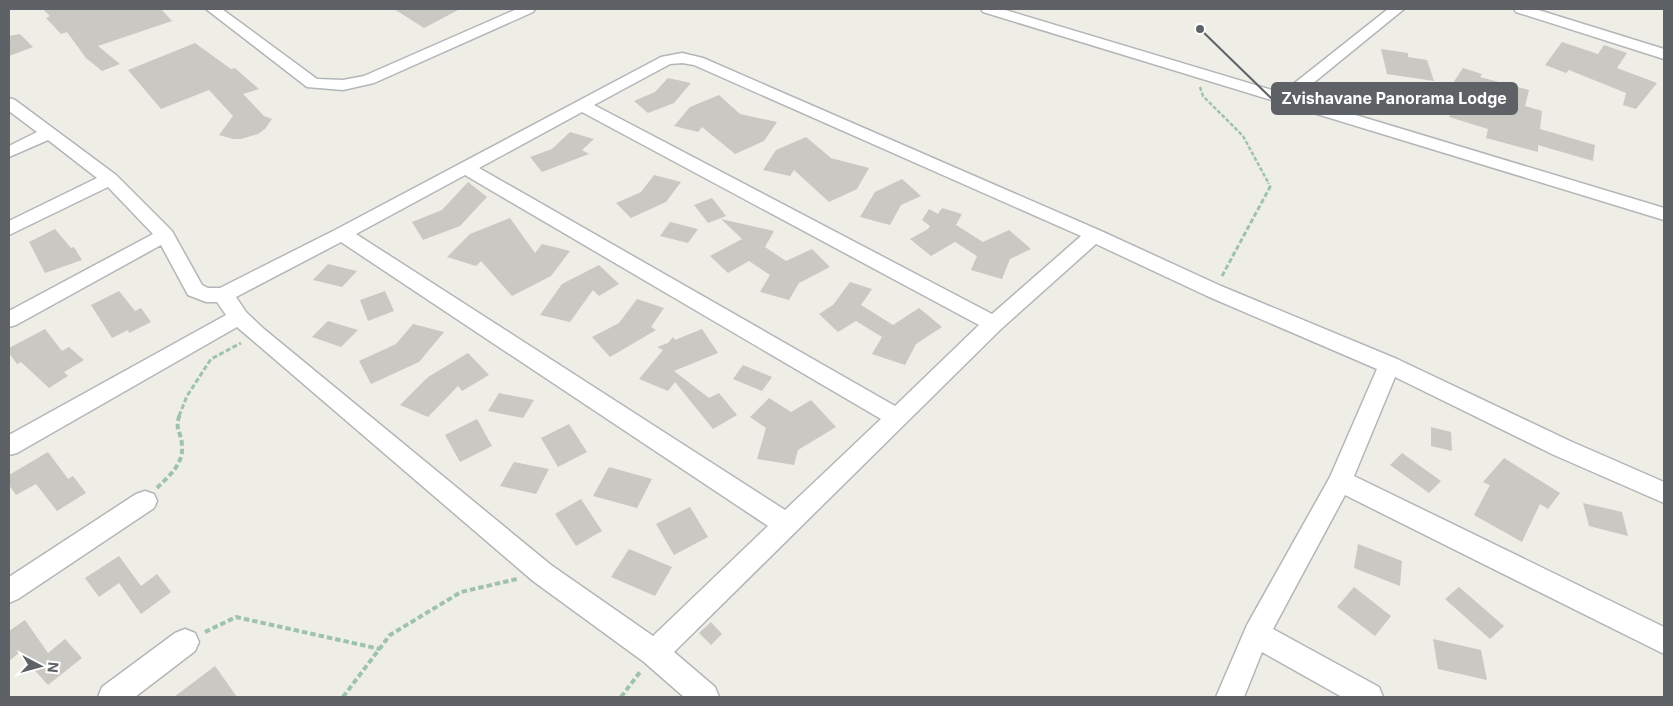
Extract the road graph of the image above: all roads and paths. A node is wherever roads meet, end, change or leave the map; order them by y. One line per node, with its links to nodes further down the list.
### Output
1 (213, 9): 2 (street)
2 (528, 9)
3 (1398, 9): 8 (street)
4 (1521, 9): 6 (street)
5 (997, 10): 7 (street)
6 (1664, 54)
7 (1194, 70): 8 (street); 20 (path)
8 (1284, 99): 15 (street)
9 (9, 103): 11 (street)
10 (582, 105): 13 (street); 18 (street); 24 (street)
11 (50, 132): 12 (street); 14 (street)
12 (9, 152)
13 (466, 168): 17 (street); 27 (street)
14 (110, 179): 16 (street); 19 (street)
15 (1664, 214)
16 (9, 229)
17 (342, 234): 21 (street); 32 (street)
18 (1094, 234): 20 (street); 24 (street)
19 (166, 235): 21 (street); 23 (street)
20 (1214, 291): 26 (street)
21 (224, 296): 22 (street)
22 (239, 317): 25 (street); 28 (street)
23 (9, 320)
24 (994, 324): 27 (street)
25 (257, 334): 31 (path); 33 (street)
26 (1389, 365): 29 (street); 30 (street)
27 (897, 418): 32 (street)
28 (9, 446)
29 (1340, 481): 35 (street); 36 (street)
30 (1664, 493)
31 (145, 501): 34 (street)
32 (787, 526): 39 (street)
33 (542, 573): 38 (path); 39 (street)
34 (9, 591)
35 (1256, 634): 44 (street); 45 (street)
36 (1664, 641)
37 (184, 642): 38 (path); 40 (street)
38 (380, 649): 41 (path)
39 (654, 653): 42 (path); 43 (street)
40 (112, 697)
41 (343, 697)
42 (621, 697)
43 (705, 697)
44 (1230, 697)
45 (1369, 697)

